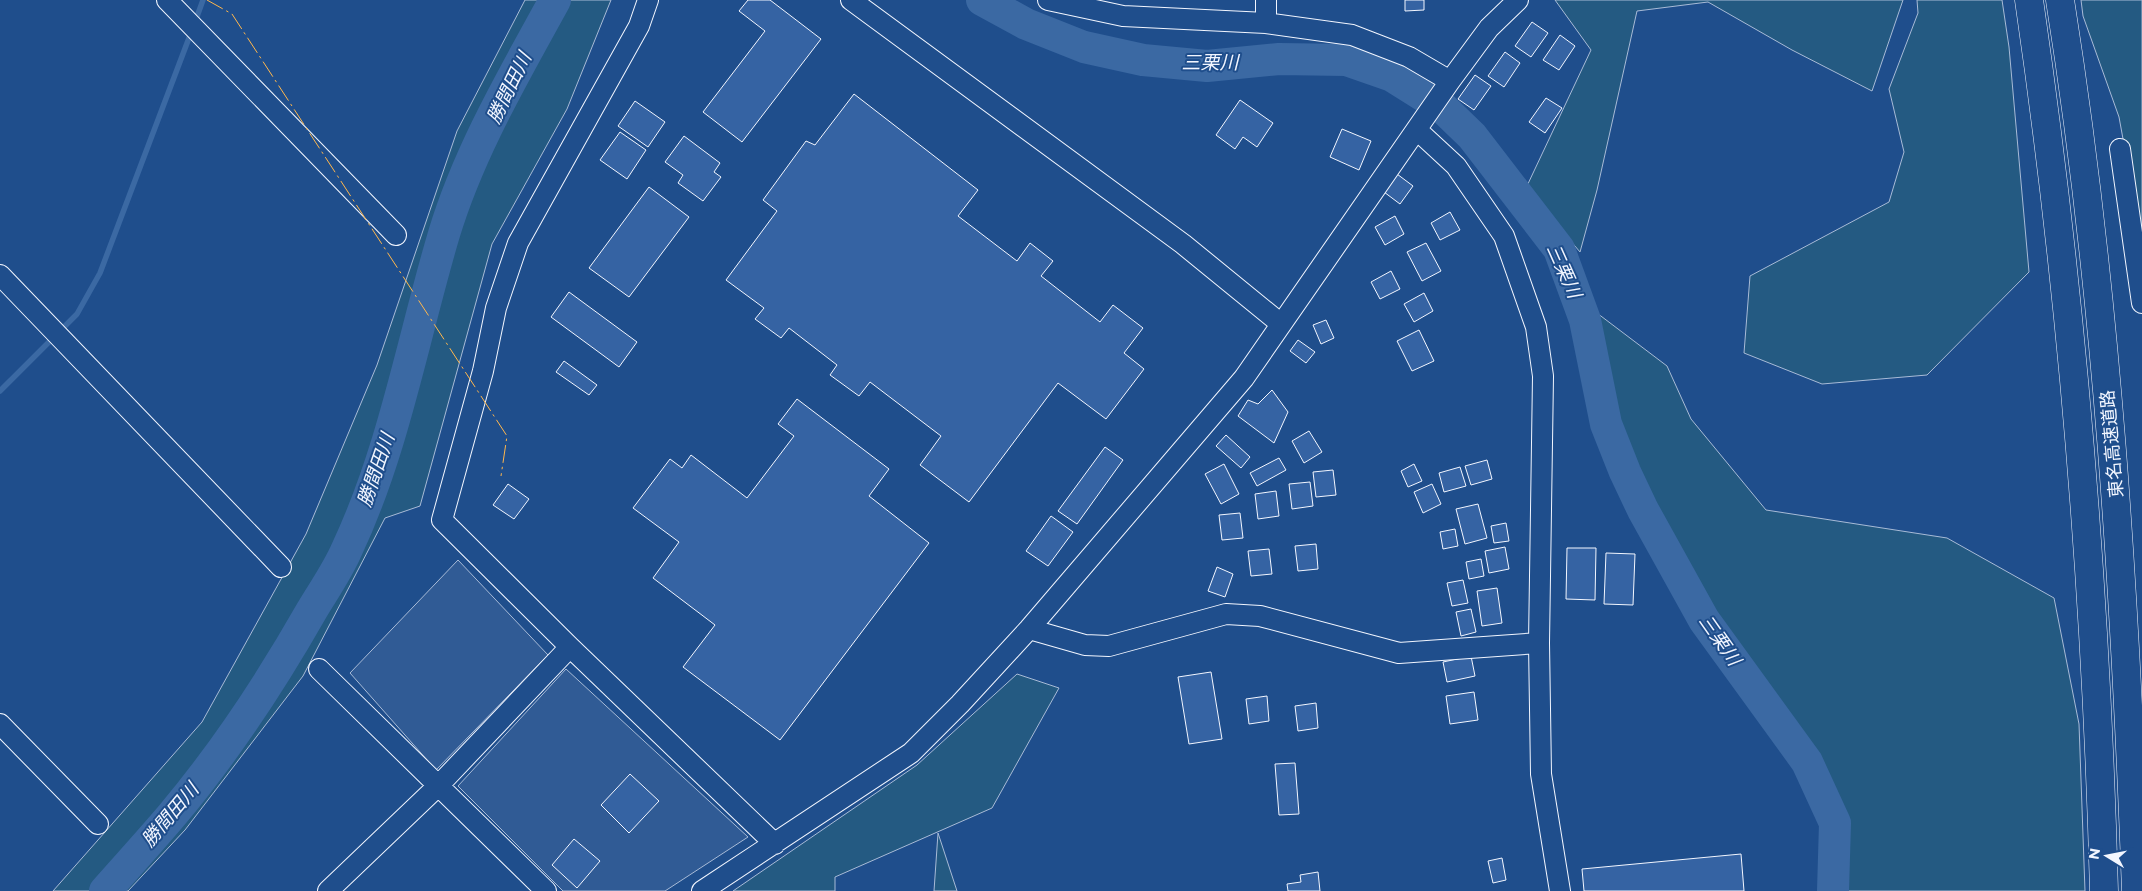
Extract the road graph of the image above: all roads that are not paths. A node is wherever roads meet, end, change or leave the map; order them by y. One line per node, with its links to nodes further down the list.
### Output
1 (168, 0): 13 (street)
2 (648, 0): 20 (street)
3 (851, 0): 16 (street)
4 (1048, 0): 9 (street)
5 (1266, 0): 9 (street)
6 (1518, 0): 10 (street)
7 (2029, 0): 30 (highway, 東名高速道路)
8 (2060, 0): 31 (highway, 東名高速道路)
9 (1266, 23): 10 (street)
10 (1450, 80): 11 (street)
11 (1417, 130): 16 (street); 19 (street)
12 (2120, 149): 15 (street)
13 (396, 235)
14 (0, 275): 17 (street)
15 (2142, 303)
16 (1281, 324): 18 (street)
17 (281, 567)
18 (1029, 629): 19 (street); 25 (street)
19 (1539, 643): 29 (street)
20 (570, 647): 23 (street); 25 (street)
21 (320, 669): 23 (street)
22 (0, 724): 24 (street)
23 (440, 785): 26 (street); 27 (street)
24 (98, 824)
25 (775, 844): 28 (street)
26 (328, 891)
27 (546, 891)
28 (702, 891)
29 (1560, 891)
30 (2104, 891)
31 (2136, 891)

